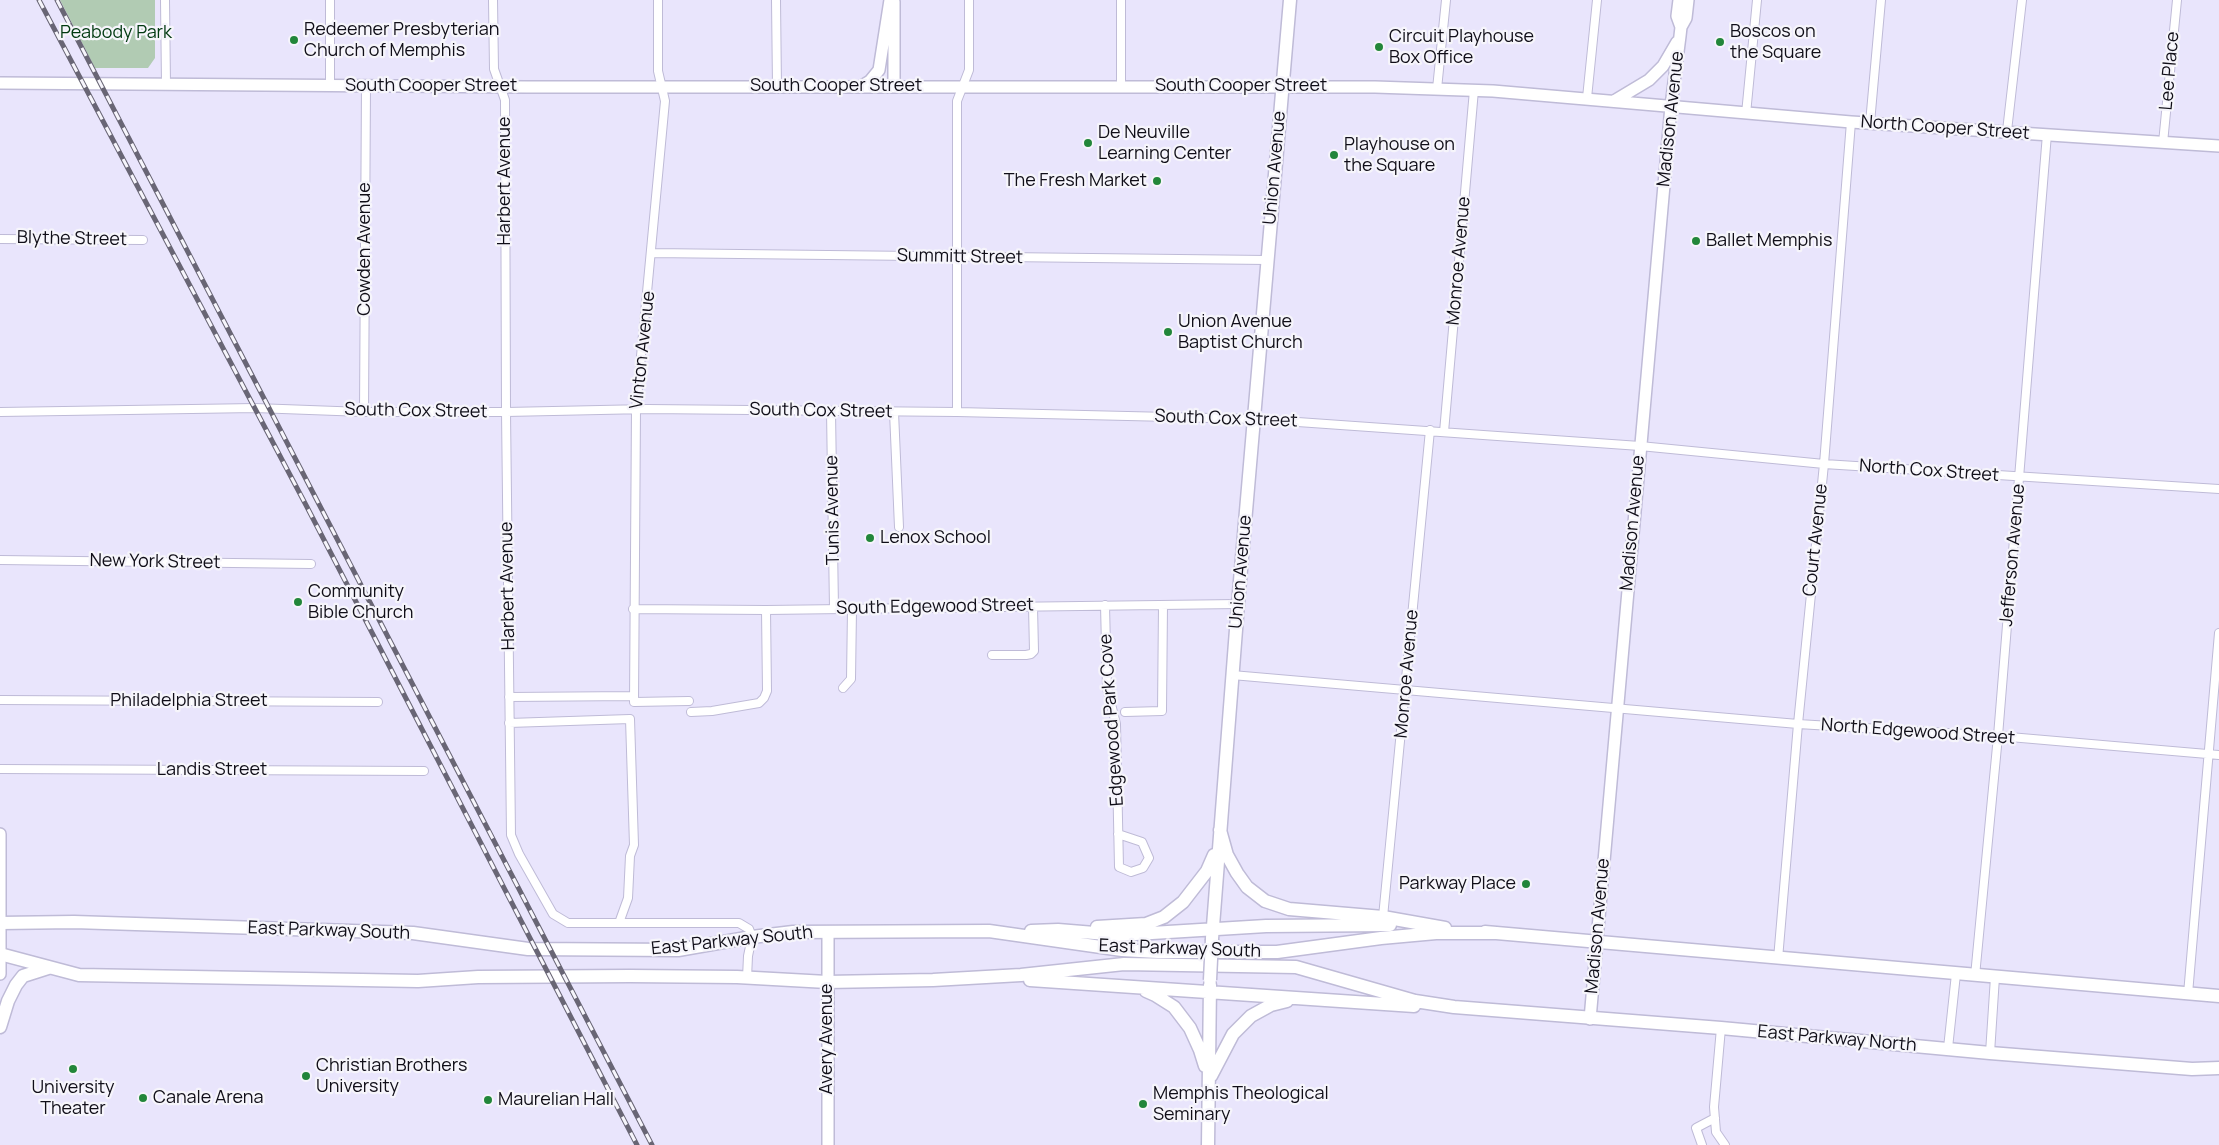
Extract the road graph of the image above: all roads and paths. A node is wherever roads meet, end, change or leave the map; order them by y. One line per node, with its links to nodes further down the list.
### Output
1 (165, 0): 21 (street)
2 (330, 0): 22 (street)
3 (493, 0): 25 (street, Harbert Avenue)
4 (658, 0): 26 (street, Vinton Avenue)
5 (776, 0): 30 (street)
6 (890, 0): 31 (main road)
7 (894, 0): 27 (main road)
8 (969, 0): 28 (street)
9 (1121, 0): 23 (street)
10 (1290, 0): 29 (main road, Union Avenue)
11 (1446, 0): 32 (street)
12 (1597, 0): 34 (street)
13 (1679, 0): 19 (main road, Madison Avenue)
14 (1688, 0): 19 (main road, Madison Avenue)
15 (1757, 0): 37 (street)
16 (1881, 0): 39 (street)
17 (2022, 0): 40 (street)
18 (2177, 0): 42 (street, Lee Place)
19 (1680, 31): 35 (main road); 36 (main road, Madison Avenue)
20 (0, 83): 21 (main road, South Cooper Street)
21 (166, 84): 22 (main road, South Cooper Street)
22 (330, 85): 24 (main road, South Cooper Street)
23 (1121, 85): 28 (main road, South Cooper Street); 29 (main road, South Cooper Street)
24 (366, 86): 25 (main road, South Cooper Street); 52 (street, Cowden Avenue)
25 (499, 86): 26 (main road, South Cooper Street); 53 (street, Harbert Avenue)
26 (662, 86): 30 (main road, South Cooper Street); 46 (street, Vinton Avenue)
27 (894, 86): 28 (main road, South Cooper Street); 31 (main road, South Cooper Street)
28 (963, 86): 47 (street)
29 (1282, 86): 32 (main road, South Cooper Street); 48 (main road, Union Avenue)
30 (777, 87): 31 (main road, South Cooper Street)
31 (860, 87)
32 (1437, 89): 33 (main road, South Cooper Street)
33 (1474, 90): 34 (main road, South Cooper Street); 58 (street, Monroe Avenue)
34 (1588, 98): 35 (main road, South Cooper Street)
35 (1614, 101): 36 (main road, South Cooper Street)
36 (1671, 106): 37 (main road, North Cooper Street); 59 (main road, Madison Avenue)
37 (1746, 114): 38 (main road, North Cooper Street)
38 (1851, 122): 39 (main road, North Cooper Street); 60 (street, Court Avenue)
39 (1870, 123): 40 (main road, North Cooper Street)
40 (2007, 131): 41 (main road, North Cooper Street)
41 (2047, 134): 42 (main road, North Cooper Street); 61 (street, Jefferson Avenue)
42 (2163, 143): 43 (main road, North Cooper Street)
43 (2219, 146)
44 (0, 239): 45 (street, Blythe Street)
45 (143, 240)
46 (652, 253): 47 (street, Summitt Street); 49 (street, Vinton Avenue)
47 (956, 257): 48 (street, Summitt Street); 55 (street)
48 (1267, 260): 56 (main road, Union Avenue)
49 (636, 409): 50 (street, South Cox Street); 53 (street, South Cox Street); 70 (street, Vinton Avenue)
50 (831, 411): 54 (street, South Cox Street); 71 (street, Tunis Avenue)
51 (0, 412): 52 (street, South Cox Street)
52 (364, 412): 53 (street, South Cox Street)
53 (506, 412): 79 (street, Harbert Avenue)
54 (894, 412): 55 (street, South Cox Street); 63 (street)
55 (957, 412): 56 (street, South Cox Street)
56 (1255, 419): 57 (street, South Cox Street); 66 (main road, Union Avenue)
57 (1430, 430): 58 (street, South Cox Street); 78 (street, Monroe Avenue)
58 (1444, 432): 59 (street, South Cox Street)
59 (1640, 446): 60 (street, North Cox Street); 84 (main road, Madison Avenue)
60 (1824, 464): 61 (street, North Cox Street); 88 (street, Court Avenue)
61 (2020, 478): 62 (street, North Cox Street); 89 (street, Jefferson Avenue)
62 (2219, 489)
63 (899, 527)
64 (0, 560): 65 (street, New York Street)
65 (311, 564)
66 (1238, 604): 68 (street, South Edgewood Street); 76 (main road, Union Avenue)
67 (1105, 605): 68 (street, South Edgewood Street); 69 (street, South Edgewood Street); 96 (street, Edgewood Park Cove)
68 (1163, 605): 86 (street)
69 (1033, 606): 72 (street, South Edgewood Street); 75 (street)
70 (633, 609): 73 (street, South Edgewood Street); 80 (street, Vinton Avenue)
71 (834, 609): 72 (street, South Edgewood Street); 73 (street, South Edgewood Street)
72 (852, 609): 77 (street)
73 (766, 610): 85 (street)
74 (2219, 633): 90 (street)
75 (992, 655)
76 (1232, 676): 78 (street); 94 (main road, Union Avenue)
77 (843, 688)
78 (1405, 691): 84 (street); 98 (street, Monroe Avenue)
79 (509, 697): 80 (street); 87 (street, Harbert Avenue)
80 (634, 699): 82 (street)
81 (0, 700): 83 (street, Philadelphia Street)
82 (689, 701)
83 (378, 702)
84 (1617, 708): 88 (street, North Edgewood Street); 108 (main road, Madison Avenue)
85 (691, 712)
86 (1126, 712)
87 (509, 723): 100 (street, Harbert Avenue); 100 (street)
88 (1798, 724): 89 (street, North Edgewood Street); 110 (street, Court Avenue)
89 (1998, 736): 90 (street, North Edgewood Street); 114 (street, Jefferson Avenue)
90 (2209, 754): 91 (street, North Edgewood Street); 121 (street)
91 (2219, 755)
92 (0, 769): 93 (street, Landis Street)
93 (424, 771)
94 (1220, 830): 97 (main road, Union Avenue); 98 (main road)
95 (0, 834): 99 (main road)
96 (1118, 834): 96 (street, Edgewood Park Cove)
97 (1218, 846): 102 (main road); 106 (main road, Union Avenue)
98 (1383, 917): 101 (main road)
99 (0, 923): 107 (main road, East Parkway South); 109 (main road)
100 (619, 923): 107 (street, Harbert Avenue)
101 (1442, 928): 105 (main road); 106 (main road)
102 (1058, 930): 103 (main road); 106 (main road)
103 (988, 931): 104 (main road, East Parkway South); 105 (main road, East Parkway South)
104 (828, 933): 107 (main road, East Parkway South); 118 (main road, Avery Avenue)
105 (1493, 933): 108 (main road)
106 (1212, 934): 119 (main road, Union Avenue, bridge)
107 (752, 937): 117 (street)
108 (1597, 943): 110 (main road); 125 (main road, Madison Avenue)
109 (0, 954): 111 (main road, East Parkway South); 112 (main road)
110 (1778, 958): 113 (main road)
111 (50, 968): 117 (main road, East Parkway South); 126 (main road)
112 (0, 974)
113 (1956, 974): 114 (main road); 128 (street)
114 (1976, 976): 116 (main road)
115 (989, 977): 118 (main road, East Parkway South); 120 (main road); 124 (main road, East Parkway South)
116 (1995, 977): 121 (main road); 129 (street)
117 (747, 978): 118 (main road, East Parkway South)
118 (827, 982): 133 (main road, Avery Avenue)
119 (1210, 986): 120 (main road); 123 (main road); 131 (main road, Union Avenue)
120 (1134, 987): 131 (main road)
121 (2188, 994): 122 (main road)
122 (2219, 996)
123 (1296, 998): 124 (main road); 131 (main road)
124 (1454, 1007): 125 (main road, East Parkway North)
125 (1590, 1019): 127 (main road, East Parkway North)
126 (0, 1027)
127 (1721, 1028): 128 (main road, East Parkway North); 132 (street)
128 (1948, 1048): 129 (main road, East Parkway North)
129 (1990, 1053): 130 (main road, East Parkway North)
130 (2216, 1069)
131 (1209, 1081): 134 (main road, Union Avenue)
132 (1715, 1118): 135 (street); 136 (street)
133 (828, 1145)
134 (1208, 1145)
135 (1702, 1145)
136 (1725, 1145)

